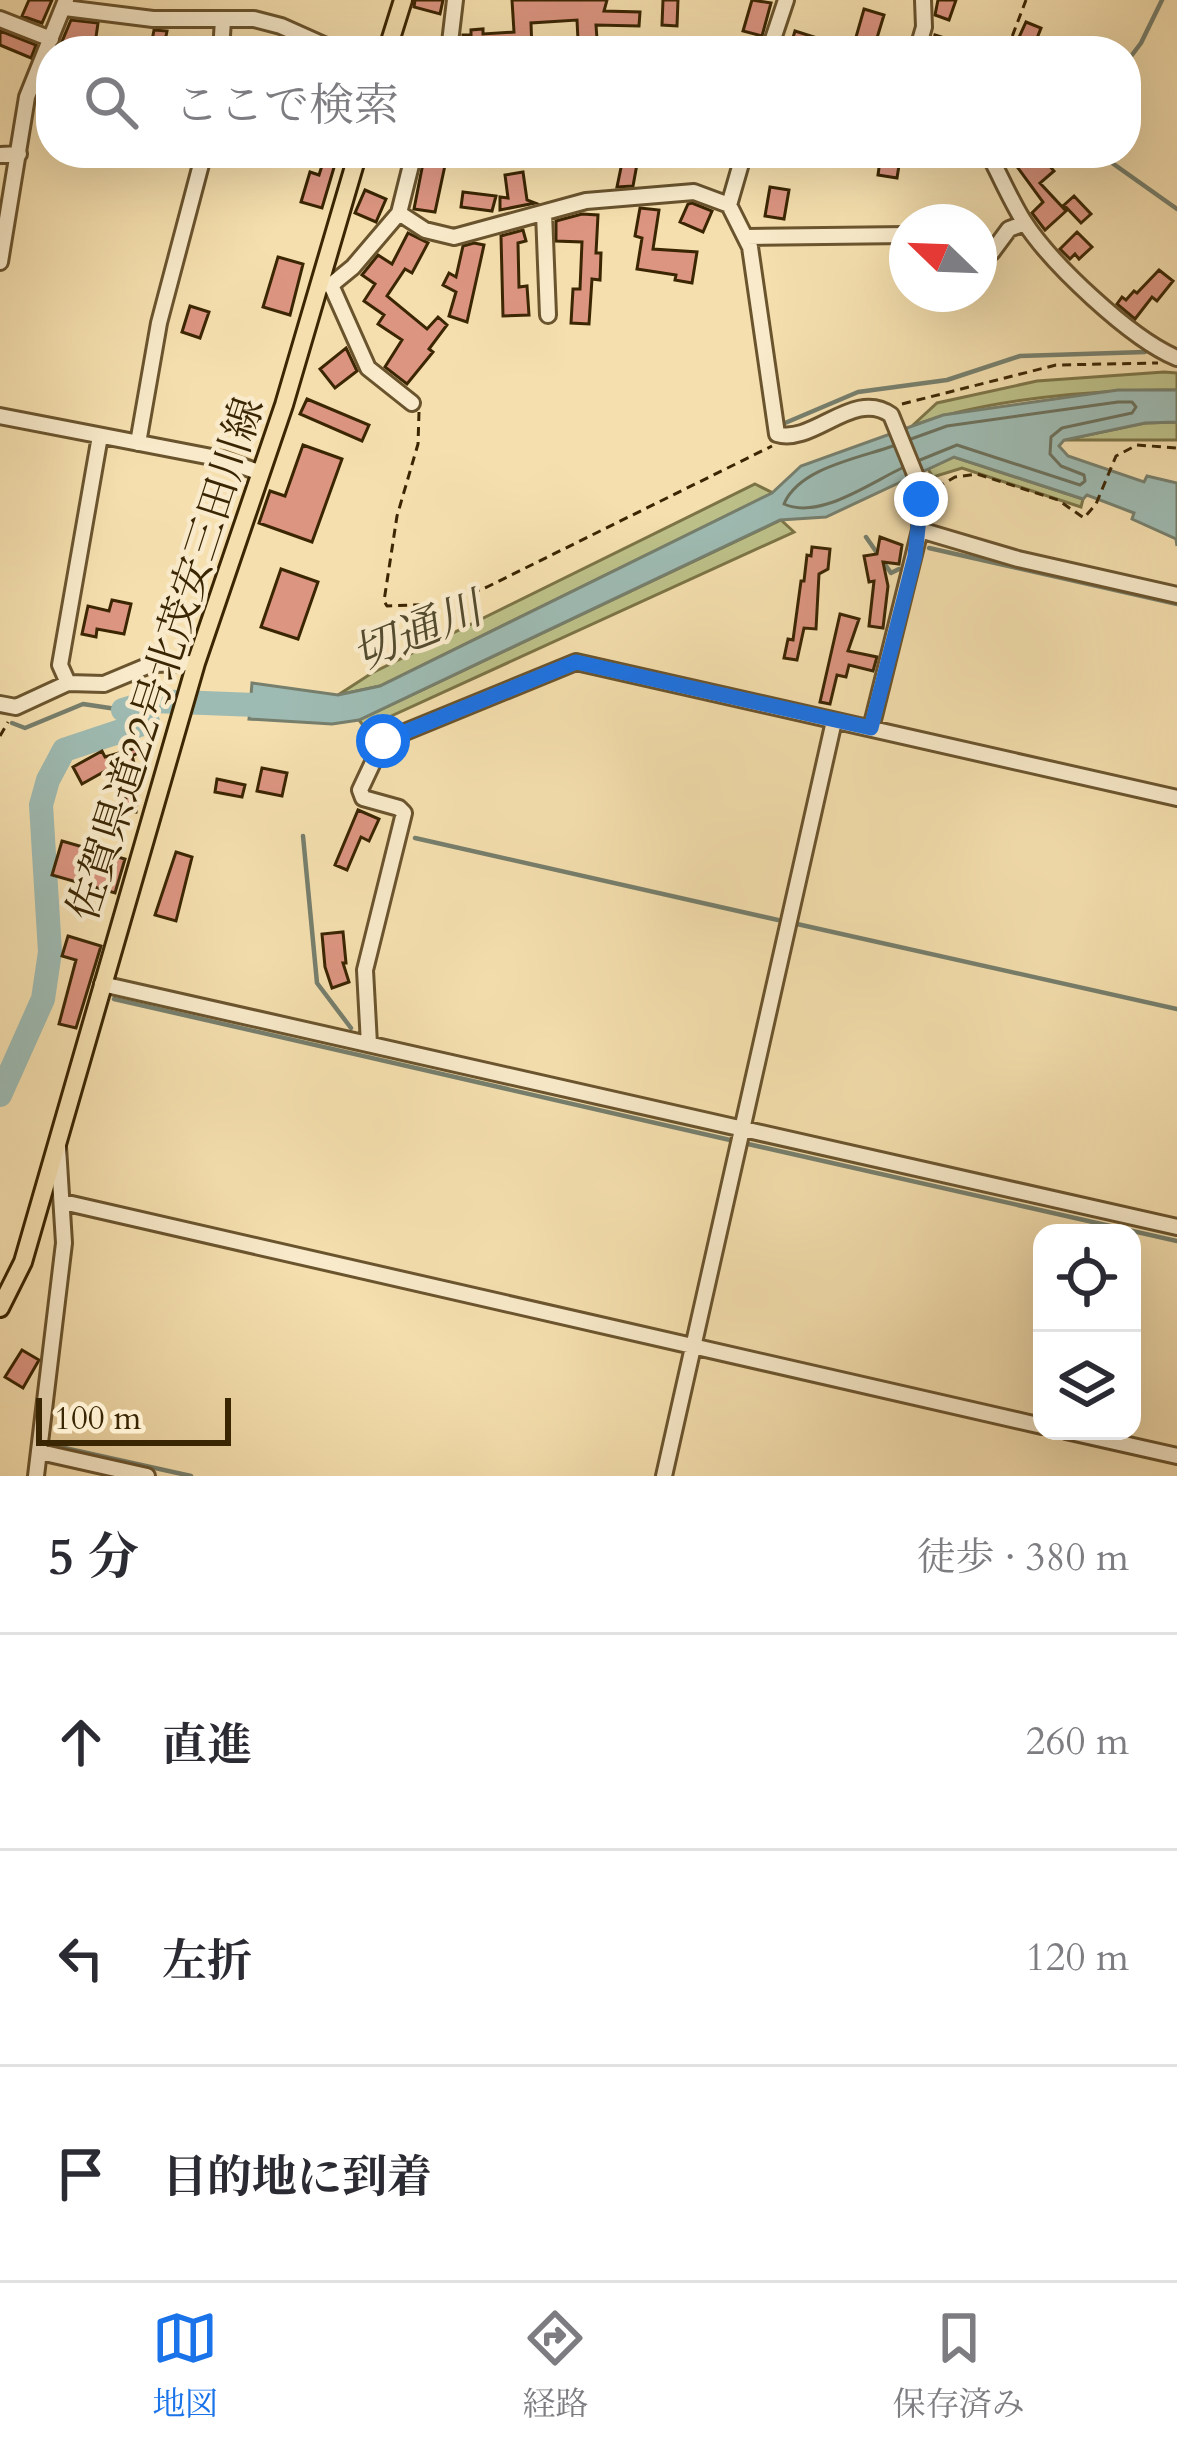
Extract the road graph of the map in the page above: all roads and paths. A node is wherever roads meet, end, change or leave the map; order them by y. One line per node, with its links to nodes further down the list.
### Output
1 (403, 0): 13 (main road)
2 (455, 0): 14 (street)
3 (786, 0): 15 (street)
4 (923, 0): 16 (street)
5 (1026, 0): 17 (path)
6 (66, 4): 8 (street); 10 (street)
7 (0, 19): 9 (street)
8 (223, 20): 11 (street); 12 (street)
9 (43, 36)
10 (52, 36)
11 (222, 36)
12 (303, 36)
13 (392, 36)
14 (450, 36)
15 (774, 36)
16 (921, 36)
17 (1012, 36)
18 (36, 75): 19 (street)
19 (20, 154): 20 (street); 33 (street)
20 (0, 155)
21 (200, 168): 44 (street)
22 (354, 168): 34 (main road, 佐賀県道22号北茂安三田川線)
23 (410, 168): 27 (street)
24 (740, 168): 26 (street)
25 (996, 168): 29 (street)
26 (729, 205): 28 (street); 31 (street)
27 (399, 213): 28 (street); 34 (street)
28 (544, 213): 35 (street)
29 (1025, 223): 32 (street); 37 (street)
30 (889, 235): 31 (street)
31 (747, 237): 43 (street)
32 (997, 246)
33 (0, 262)
34 (326, 284): 39 (street); 46 (main road, 佐賀県道22号北茂安三田川線)
35 (548, 315)
36 (1177, 345): 37 (street)
37 (1158, 350): 38 (street)
38 (1177, 358): 40 (path)
39 (412, 403): 43 (path)
40 (887, 412): 43 (street); 47 (street)
41 (0, 416): 42 (street)
42 (100, 436): 44 (street); 51 (street)
43 (782, 438)
44 (138, 443): 46 (street)
45 (1177, 448): 47 (path)
46 (261, 473): 50 (main road, 佐賀県道22号北茂安三田川線)
47 (921, 494): 48 (street)
48 (920, 530): 49 (street); 54 (street)
49 (1177, 596)
50 (195, 667): 51 (street); 57 (main road, 佐賀県道22号北茂安三田川線)
51 (68, 683): 52 (street)
52 (8, 705): 55 (path)
53 (834, 721): 54 (street); 58 (street); 59 (street)
54 (871, 728): 56 (street)
55 (0, 736)
56 (1177, 798)
57 (102, 984): 58 (street); 60 (main road, 佐賀県道22号北茂安三田川線)
58 (369, 1044): 59 (street)
59 (742, 1128): 62 (street); 64 (street)
60 (58, 1141): 61 (street); 63 (main road, 佐賀県道22号北茂安三田川線)
61 (63, 1202): 64 (street); 67 (street)
62 (1177, 1227)
63 (0, 1308)
64 (693, 1347): 65 (street); 71 (street)
65 (1033, 1424)
66 (1106, 1440): 68 (street)
67 (40, 1452): 69 (street); 70 (street)
68 (1177, 1456)
69 (36, 1476)
70 (147, 1476)
71 (664, 1476)

